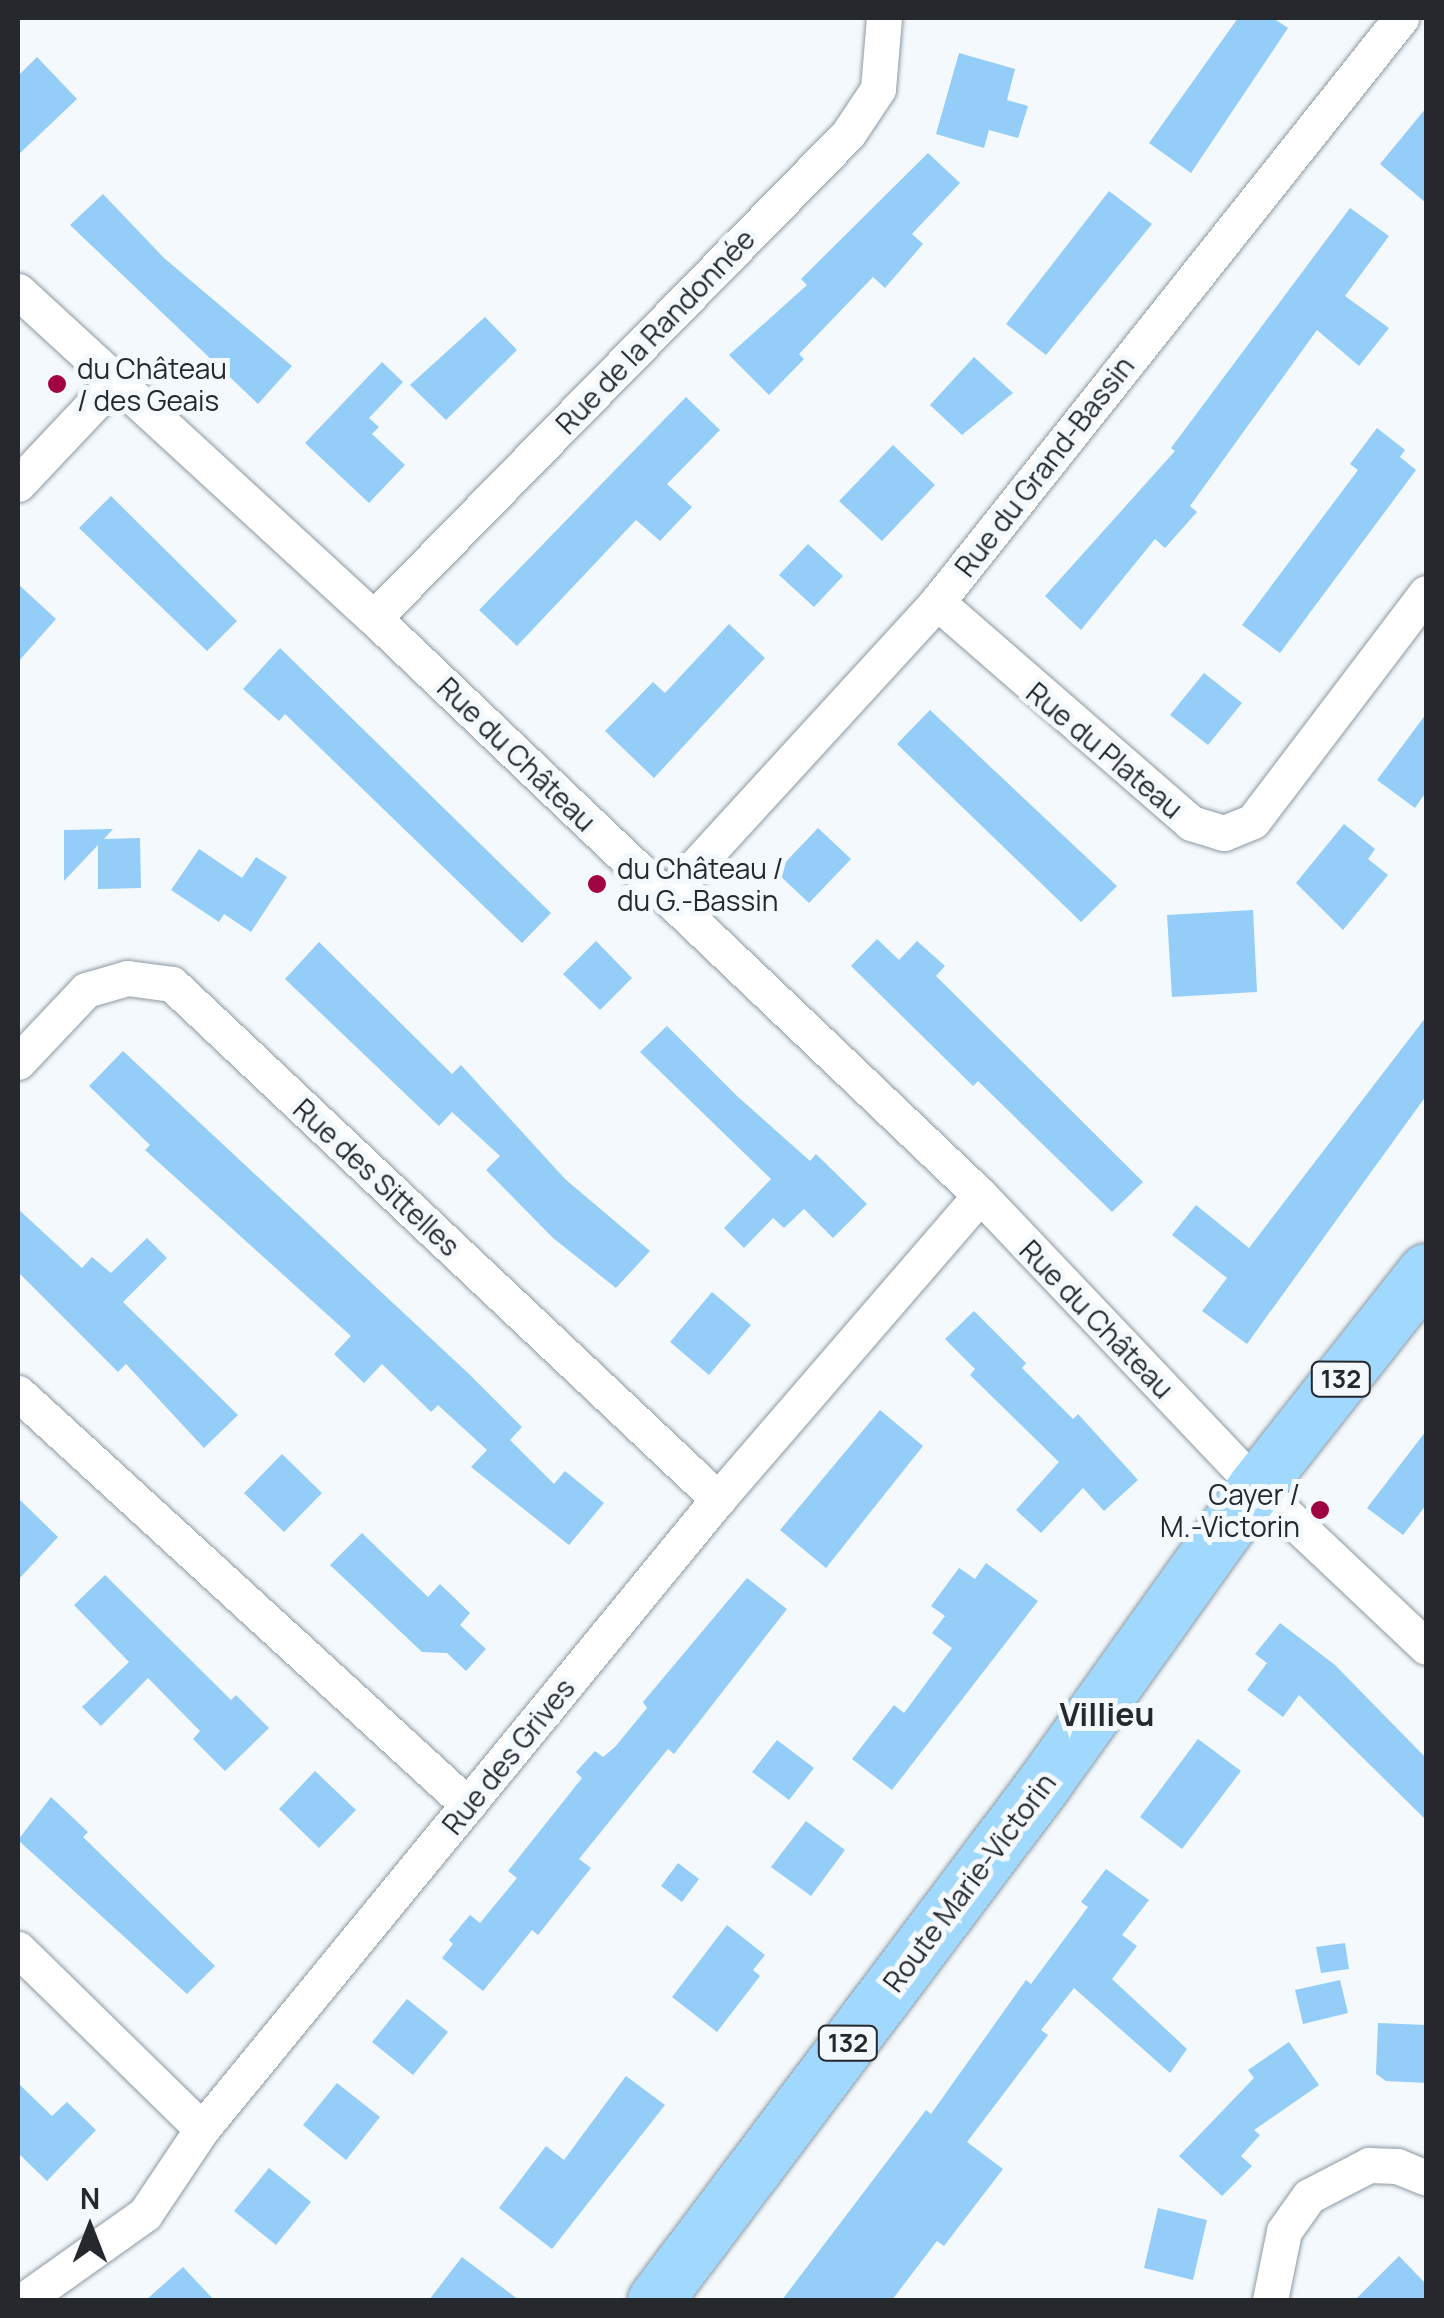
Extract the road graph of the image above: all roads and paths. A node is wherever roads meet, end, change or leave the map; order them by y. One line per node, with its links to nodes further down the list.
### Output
1 (884, 18): 8 (street, Rue de la Randonnée)
2 (1401, 18): 7 (street, Rue du Grand-Bassin)
3 (18, 291): 4 (street, Rue du Château)
4 (116, 379): 5 (street); 8 (street, Rue du Château)
5 (18, 484)
6 (1426, 593): 7 (street, Rue du Plateau)
7 (937, 602): 9 (street, Rue du Grand-Bassin)
8 (374, 618): 9 (street, Rue du Château)
9 (666, 897): 11 (street, Rue du Château)
10 (18, 1062): 15 (street, Rue des Sittelles)
11 (980, 1195): 14 (street, Rue du Château); 15 (street, Rue des Grives)
12 (1426, 1271): 14 (main road, Route Marie-Victorin / 132)
13 (18, 1393): 17 (street)
14 (1256, 1486): 16 (street, Rue du Château); 22 (main road, Route Marie-Victorin / 132)
15 (718, 1499): 17 (street, Rue des Grives)
16 (1426, 1647)
17 (468, 1805): 19 (street, Rue des Grives)
18 (18, 1949): 19 (street)
19 (202, 2129): 21 (street, Rue des Grives)
20 (1426, 2178): 23 (street)
21 (24, 2300)
22 (655, 2300)
23 (1270, 2300)

